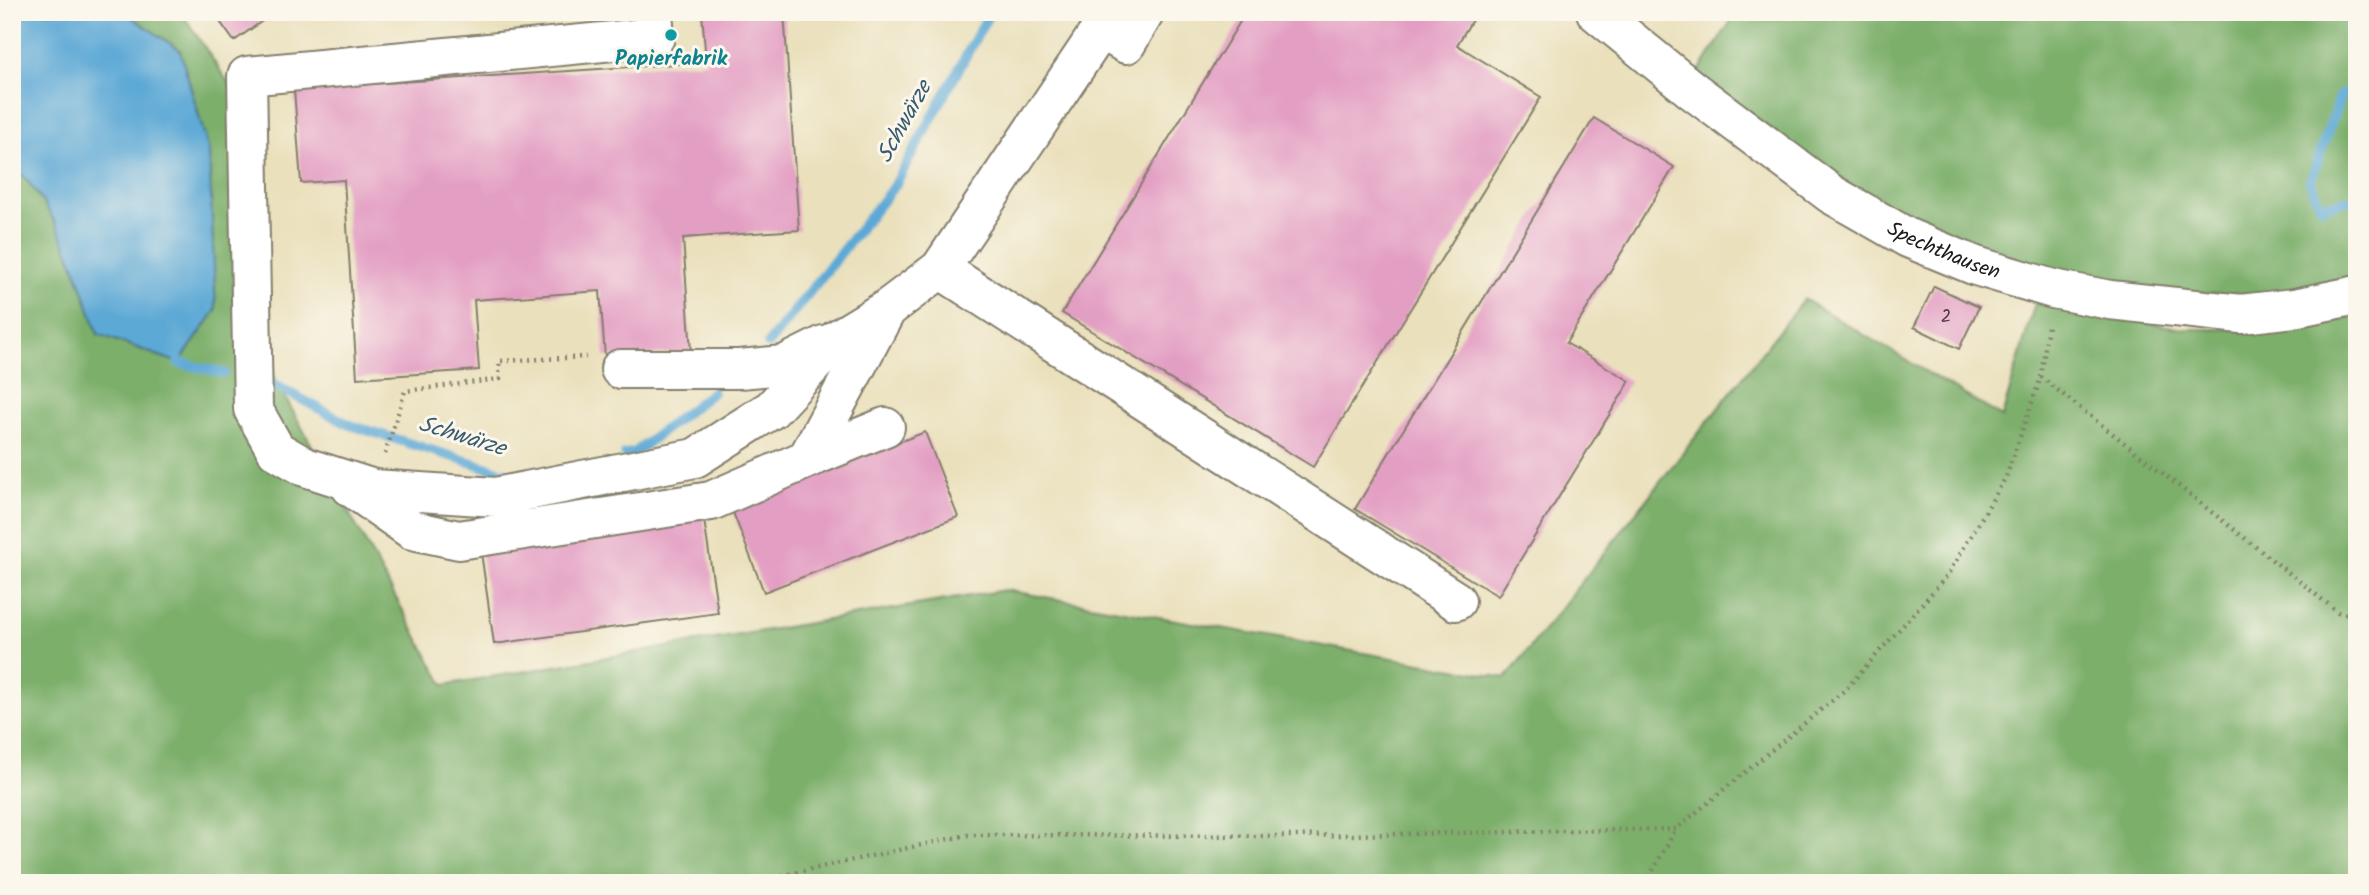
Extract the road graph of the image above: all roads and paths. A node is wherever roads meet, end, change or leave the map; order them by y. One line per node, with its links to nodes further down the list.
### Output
1 (653, 12): 15 (main road)
2 (1146, 12): 4 (main road)
3 (1596, 12): 6 (main road, Spechthausen)
4 (1087, 20): 5 (main road)
5 (940, 269): 8 (main road); 16 (main road)
6 (2053, 289): 7 (main road, Spechthausen); 11 (path)
7 (2357, 295)
8 (887, 309): 9 (main road); 14 (main road)
9 (836, 340): 10 (main road); 15 (main road)
10 (620, 369): 13 (path)
11 (2040, 377): 17 (path); 18 (path)
12 (885, 427): 14 (main road)
13 (383, 459)
14 (807, 459): 15 (main road)
15 (342, 481)
16 (1456, 601)
17 (2357, 616)
18 (1676, 829): 19 (path); 20 (path)
19 (748, 883)
20 (1646, 883)

